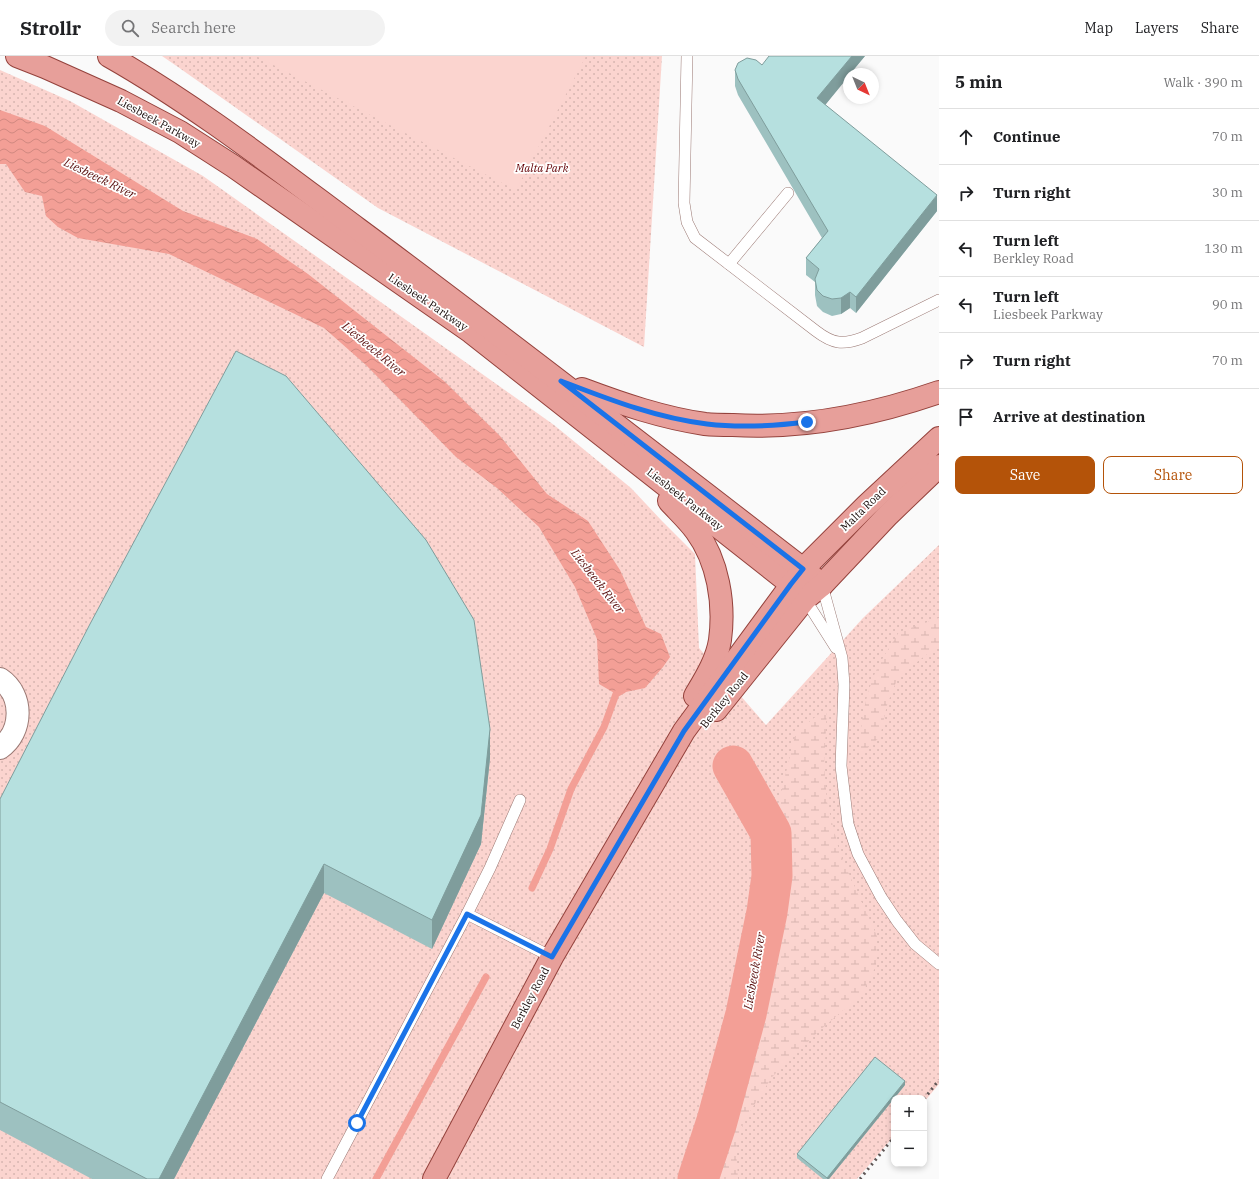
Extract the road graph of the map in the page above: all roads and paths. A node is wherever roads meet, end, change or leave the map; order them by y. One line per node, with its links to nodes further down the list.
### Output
1 (17, 56): 10 (main road, Liesbeek Parkway)
2 (109, 56): 7 (main road, Liesbeek Parkway)
3 (687, 56): 5 (lane)
4 (788, 193): 5 (lane)
5 (729, 264): 6 (lane)
6 (939, 300)
7 (561, 381): 8 (main road); 12 (main road, Liesbeek Parkway)
8 (939, 392)
9 (939, 438): 12 (main road, Malta Road)
10 (616, 445): 12 (main road, Liesbeek Parkway); 16 (main road)
11 (939, 466): 13 (main road, Malta Road)
12 (800, 584): 13 (main road, Liesbeek Parkway); 14 (lane); 16 (main road, Berkley Road); 19 (main road, Berkley Road)
13 (822, 585): 14 (lane)
14 (842, 658): 22 (lane)
15 (0, 679): 17 (street)
16 (684, 731): 19 (main road, Berkley Road)
17 (0, 748)
18 (520, 800): 20 (lane)
19 (644, 800): 21 (main road, Berkley Road)
20 (467, 914): 21 (lane); 23 (lane)
21 (552, 957): 24 (main road, Berkley Road)
22 (939, 964)
23 (327, 1179)
24 (434, 1179)

